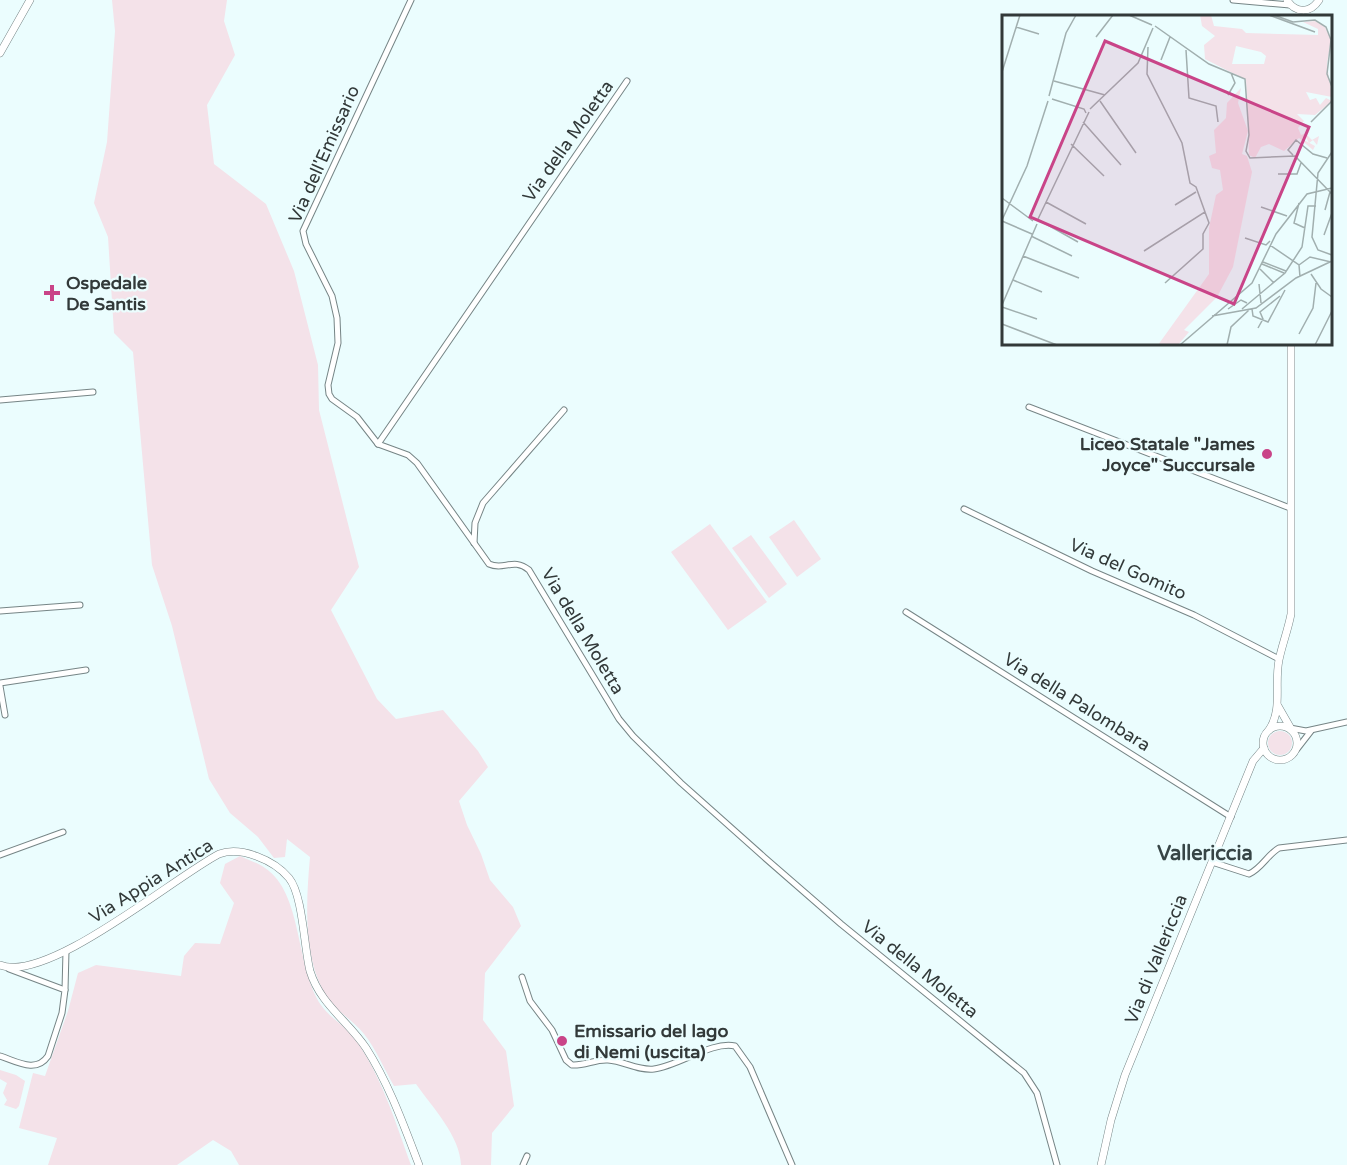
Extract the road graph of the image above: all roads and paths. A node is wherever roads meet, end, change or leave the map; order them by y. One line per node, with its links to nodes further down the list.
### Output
1 (30, 0): 9 (street)
2 (411, 0): 16 (street, Via dell'Emissario)
3 (1233, 0): 5 (street)
4 (1319, 0): 7 (street)
5 (1280, 2): 6 (street)
6 (1292, 8): 7 (street)
7 (1311, 9): 8 (street)
8 (1307, 15)
9 (0, 53)
10 (627, 81): 16 (street, Via della Moletta)
11 (1291, 345): 17 (street, Via di Vallericcia)
12 (93, 392): 13 (street)
13 (0, 400)
14 (1029, 407): 17 (street)
15 (564, 410): 19 (street)
16 (378, 444): 19 (street, Via della Moletta)
17 (1290, 508): 23 (street, Via di Vallericcia)
18 (964, 509): 23 (street, Via del Gomito)
19 (475, 545): 51 (street, Via della Moletta)
20 (80, 605): 21 (street)
21 (0, 611)
22 (906, 612): 36 (street, Via della Palombara)
23 (1279, 659): 26 (street, Via di Vallericcia)
24 (86, 670): 25 (street)
25 (0, 685): 27 (street)
26 (1277, 703): 29 (street); 30 (street, Via di Vallericcia)
27 (5, 715)
28 (1347, 722): 31 (street)
29 (1290, 728): 30 (street); 31 (street); 33 (street)
30 (1269, 730): 32 (street, Via di Vallericcia)
31 (1313, 730): 33 (street)
32 (1264, 747): 34 (street); 35 (street, Via di Vallericcia)
33 (1297, 749): 34 (street)
34 (1271, 757): 35 (street)
35 (1250, 768): 36 (street, Via di Vallericcia)
36 (1231, 817): 40 (street, Via di Vallericcia)
37 (63, 832): 39 (street)
38 (1347, 840): 40 (street)
39 (0, 855)
40 (1212, 862): 52 (street, Via di Vallericcia)
41 (66, 951): 43 (street, Via Appia Antica); 45 (street); 48 (street, Via Appia Antica)
42 (0, 965): 43 (street)
43 (9, 969): 45 (street)
44 (522, 977): 50 (street)
45 (65, 990): 46 (street)
46 (0, 1056)
47 (527, 1156): 49 (street)
48 (419, 1165)
49 (523, 1165)
50 (792, 1165)
51 (1057, 1165)
52 (1101, 1165)

